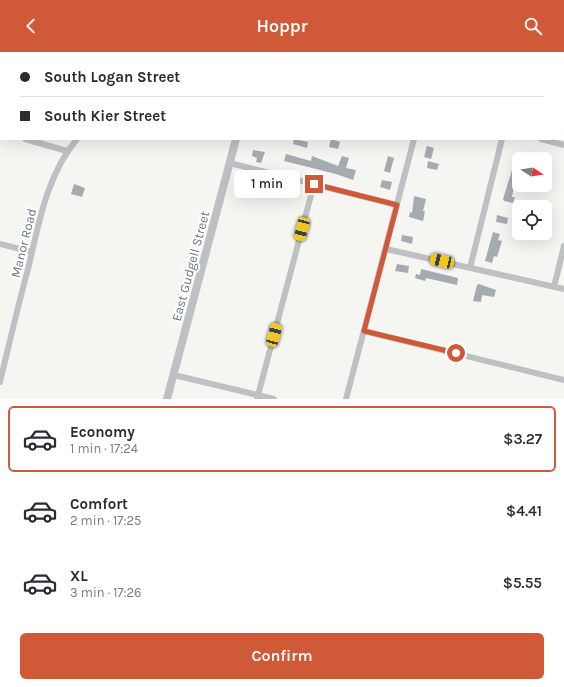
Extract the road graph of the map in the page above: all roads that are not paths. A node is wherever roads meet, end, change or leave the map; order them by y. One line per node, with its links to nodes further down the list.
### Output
1 (28, 140): 8 (street)
2 (76, 140): 8 (street, Manor Road)
3 (236, 140): 9 (street, East Gudgell Street)
4 (414, 140): 11 (street)
5 (502, 140): 16 (street)
6 (545, 140): 7 (street)
7 (564, 145)
8 (67, 151): 15 (street, Manor Road)
9 (230, 163): 10 (street); 20 (street, East Gudgell Street)
10 (314, 184): 11 (street); 23 (street)
11 (397, 205): 14 (street)
12 (0, 244): 15 (street)
13 (564, 246): 17 (street)
14 (386, 249): 16 (street); 19 (street)
15 (32, 252): 22 (street, Manor Road)
16 (470, 268): 17 (street)
17 (554, 287): 18 (street)
18 (564, 289)
19 (364, 331): 21 (street); 26 (street)
20 (174, 375): 23 (street); 24 (street, East Gudgell Street)
21 (564, 380)
22 (0, 382)
23 (258, 397): 25 (street)
24 (167, 399)
25 (274, 399)
26 (346, 399)

